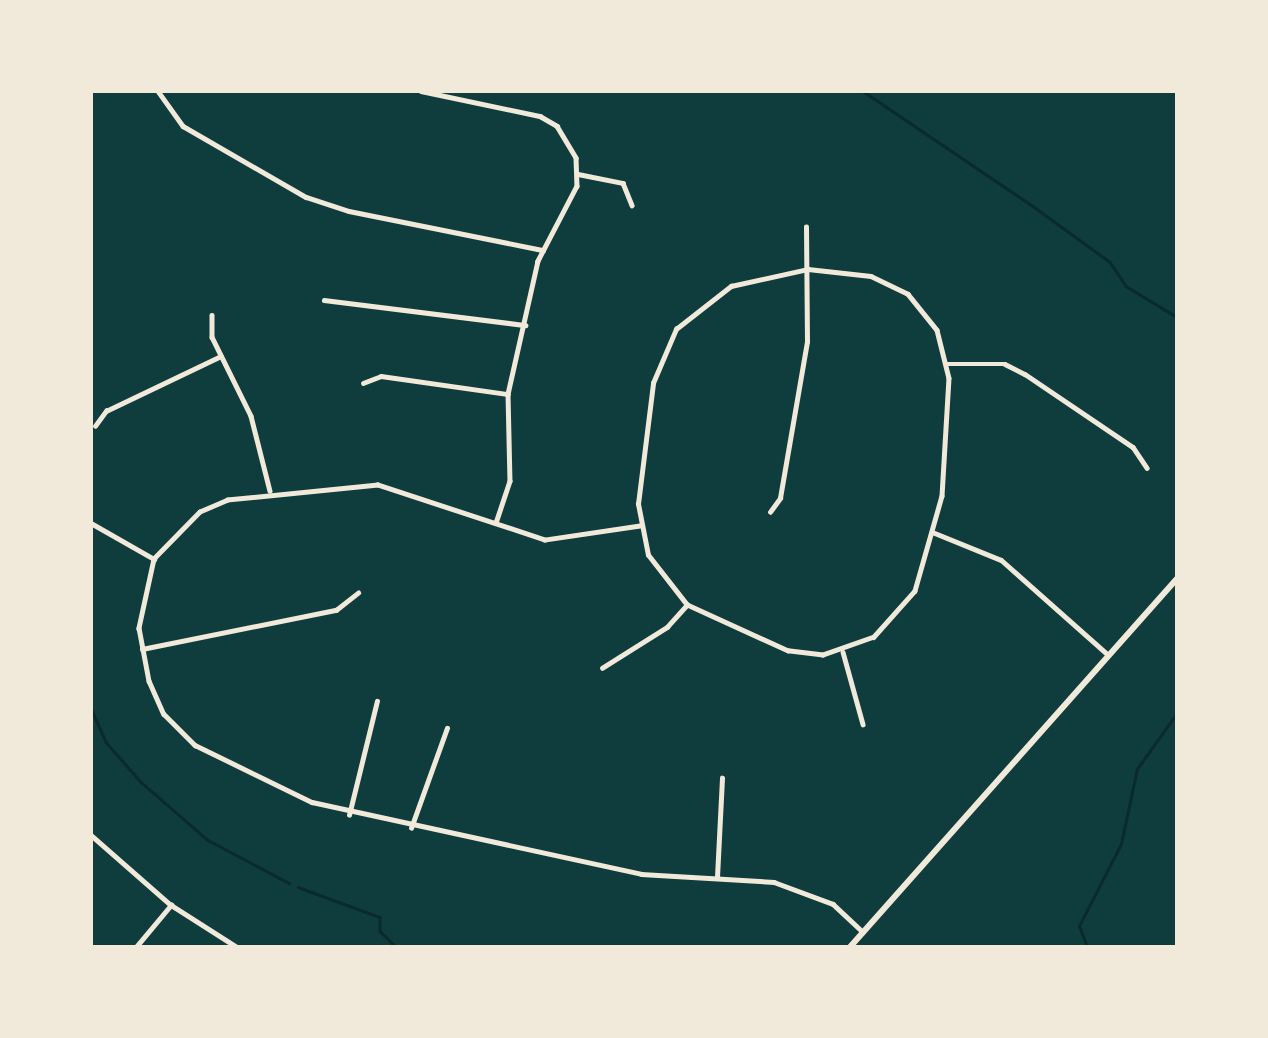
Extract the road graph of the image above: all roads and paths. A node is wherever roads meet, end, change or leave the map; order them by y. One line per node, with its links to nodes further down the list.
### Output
1 (158, 91): 6 (street)
2 (421, 91): 3 (street)
3 (578, 174): 4 (street); 6 (street)
4 (632, 205)
5 (806, 227): 7 (street)
6 (543, 250): 10 (street)
7 (808, 269): 12 (street); 18 (street); 21 (street)
8 (324, 300): 10 (street)
9 (212, 315): 11 (street)
10 (525, 325): 14 (street)
11 (221, 356): 15 (street); 17 (street)
12 (947, 364): 16 (street); 22 (street)
13 (363, 383): 14 (street)
14 (509, 394): 20 (street)
15 (95, 426)
16 (1147, 468)
17 (270, 491): 20 (street); 23 (street)
18 (770, 512)
19 (91, 523): 23 (street)
20 (496, 523): 21 (street)
21 (640, 526): 26 (street)
22 (932, 533): 28 (street); 29 (street)
23 (154, 559): 27 (street)
24 (1177, 579): 29 (main road)
25 (358, 593): 27 (street)
26 (687, 605): 28 (street); 30 (street)
27 (142, 649): 35 (street)
28 (843, 652): 32 (street)
29 (1108, 655): 40 (main road)
30 (602, 668)
31 (377, 701): 35 (street)
32 (863, 724)
33 (447, 727): 36 (street)
34 (722, 778): 38 (street)
35 (349, 815): 36 (street)
36 (411, 828): 38 (street)
37 (91, 835): 39 (street)
38 (717, 877): 40 (street)
39 (171, 905): 41 (street); 42 (street)
40 (863, 932): 43 (main road)
41 (136, 947)
42 (237, 947)
43 (850, 947)

